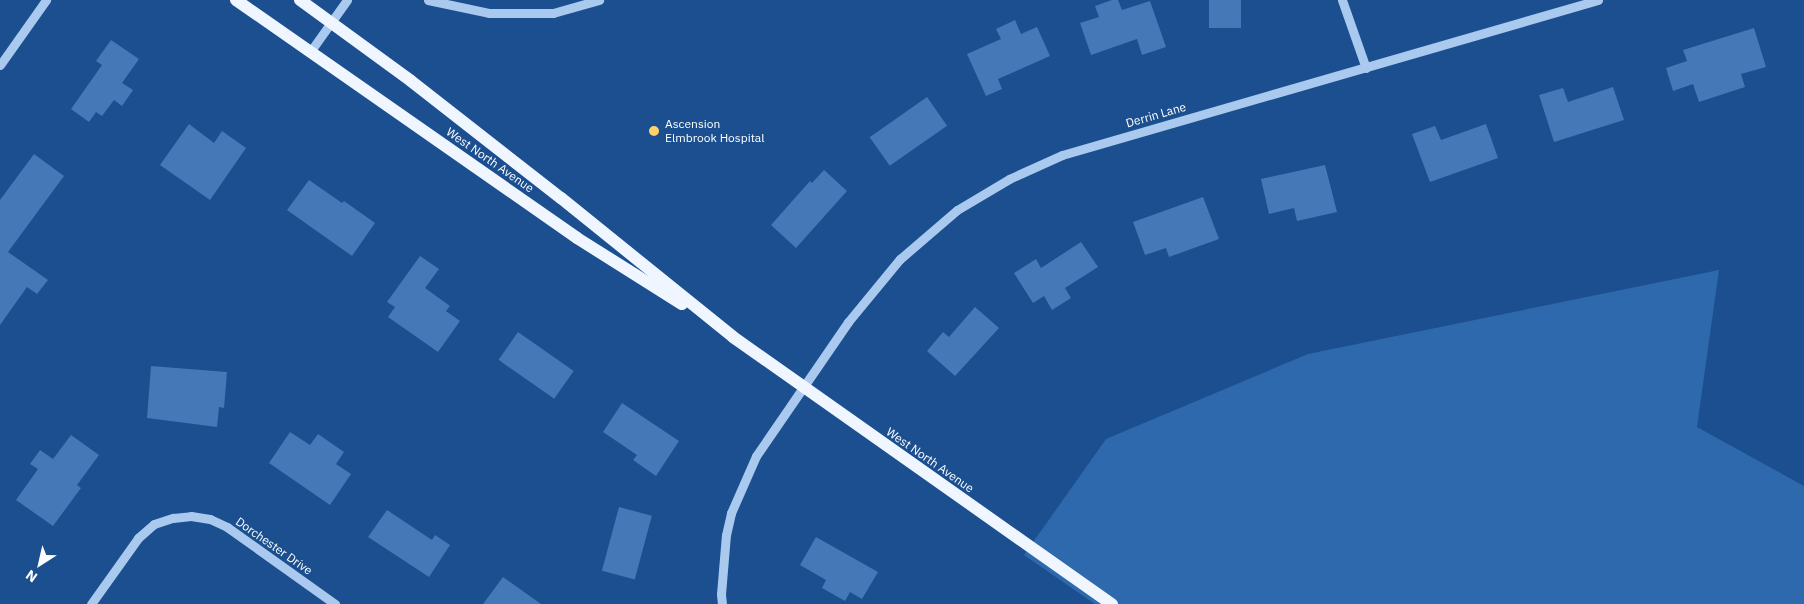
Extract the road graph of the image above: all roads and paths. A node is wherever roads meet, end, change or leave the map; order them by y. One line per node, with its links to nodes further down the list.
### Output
1 (46, 0): 11 (street)
2 (236, 0): 10 (main road, West North Avenue)
3 (300, 0): 9 (main road, West North Avenue)
4 (347, 0): 9 (street)
5 (428, 0): 6 (street)
6 (599, 0)
7 (1342, 0): 12 (street)
8 (1598, 0): 12 (street, Derrin Lane)
9 (330, 22): 10 (street); 13 (main road, West North Avenue)
10 (310, 52): 13 (main road, West North Avenue)
11 (0, 65)
12 (1366, 68): 14 (street, Derrin Lane)
13 (733, 337): 14 (main road, West North Avenue)
14 (804, 388): 17 (street, Derrin Lane); 18 (main road, West North Avenue)
15 (91, 604): 16 (street, Dorchester Drive)
16 (335, 604)
17 (722, 604)
18 (1112, 604)

